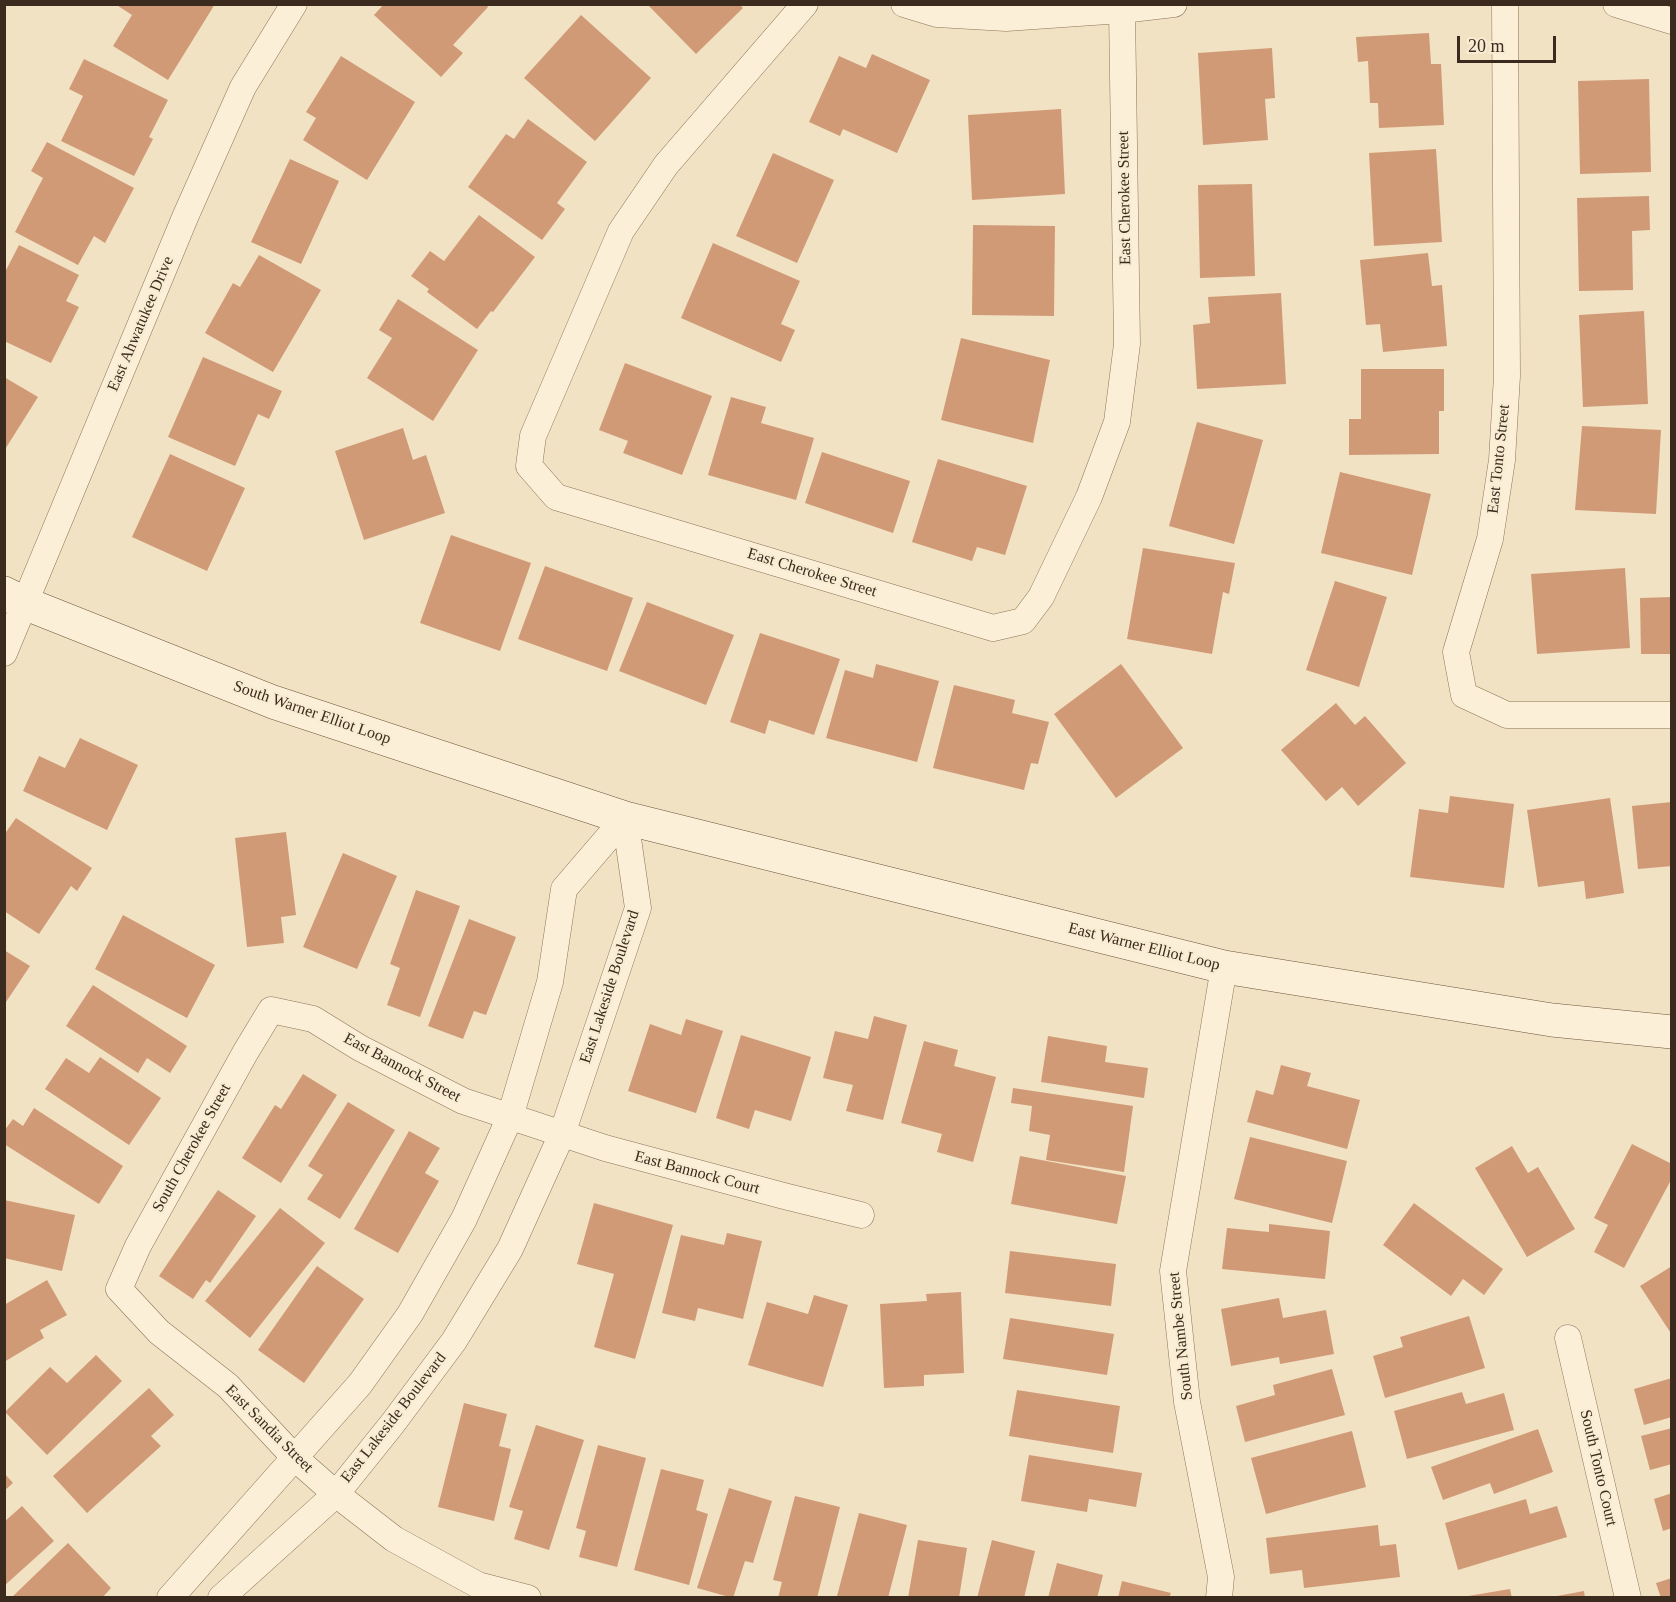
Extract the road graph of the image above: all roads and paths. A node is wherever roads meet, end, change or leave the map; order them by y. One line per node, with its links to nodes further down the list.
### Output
1 (294, 4): 9 (street, East Ahwatukee Drive)
2 (805, 4): 7 (street, East Cherokee Street)
3 (904, 4): 7 (street)
4 (1174, 4): 7 (street)
5 (1505, 4): 11 (street, East Tonto Street)
6 (1616, 4): 8 (street)
7 (1122, 10)
8 (1671, 21)
9 (14, 598): 10 (street, East Ahwatukee Drive); 12 (main road, South Warner Elliot Loop)
10 (4, 653)
11 (1671, 715)
12 (625, 818): 13 (main road, East Warner Elliot Loop); 16 (street); 18 (street, East Lakeside Boulevard)
13 (1224, 967): 15 (main road, East Warner Elliot Loop); 27 (street, South Nambe Street)
14 (271, 1010): 16 (street, East Bannock Street); 20 (street, South Cherokee Street)
15 (1671, 1032)
16 (510, 1117): 17 (street, East Bannock Street); 22 (street)
17 (535, 1125): 18 (street, East Bannock Court)
18 (562, 1134): 19 (street, East Bannock Court); 23 (street, East Lakeside Boulevard)
19 (861, 1215)
20 (119, 1290): 22 (street, East Sandia Street)
21 (1568, 1338): 28 (street, South Tonto Court)
22 (296, 1458): 23 (street, East Sandia Street); 24 (street)
23 (336, 1494): 25 (street, East Lakeside Boulevard); 26 (street, East Sandia Street)
24 (170, 1598)
25 (221, 1598)
26 (528, 1598)
27 (1219, 1598)
28 (1628, 1598)

